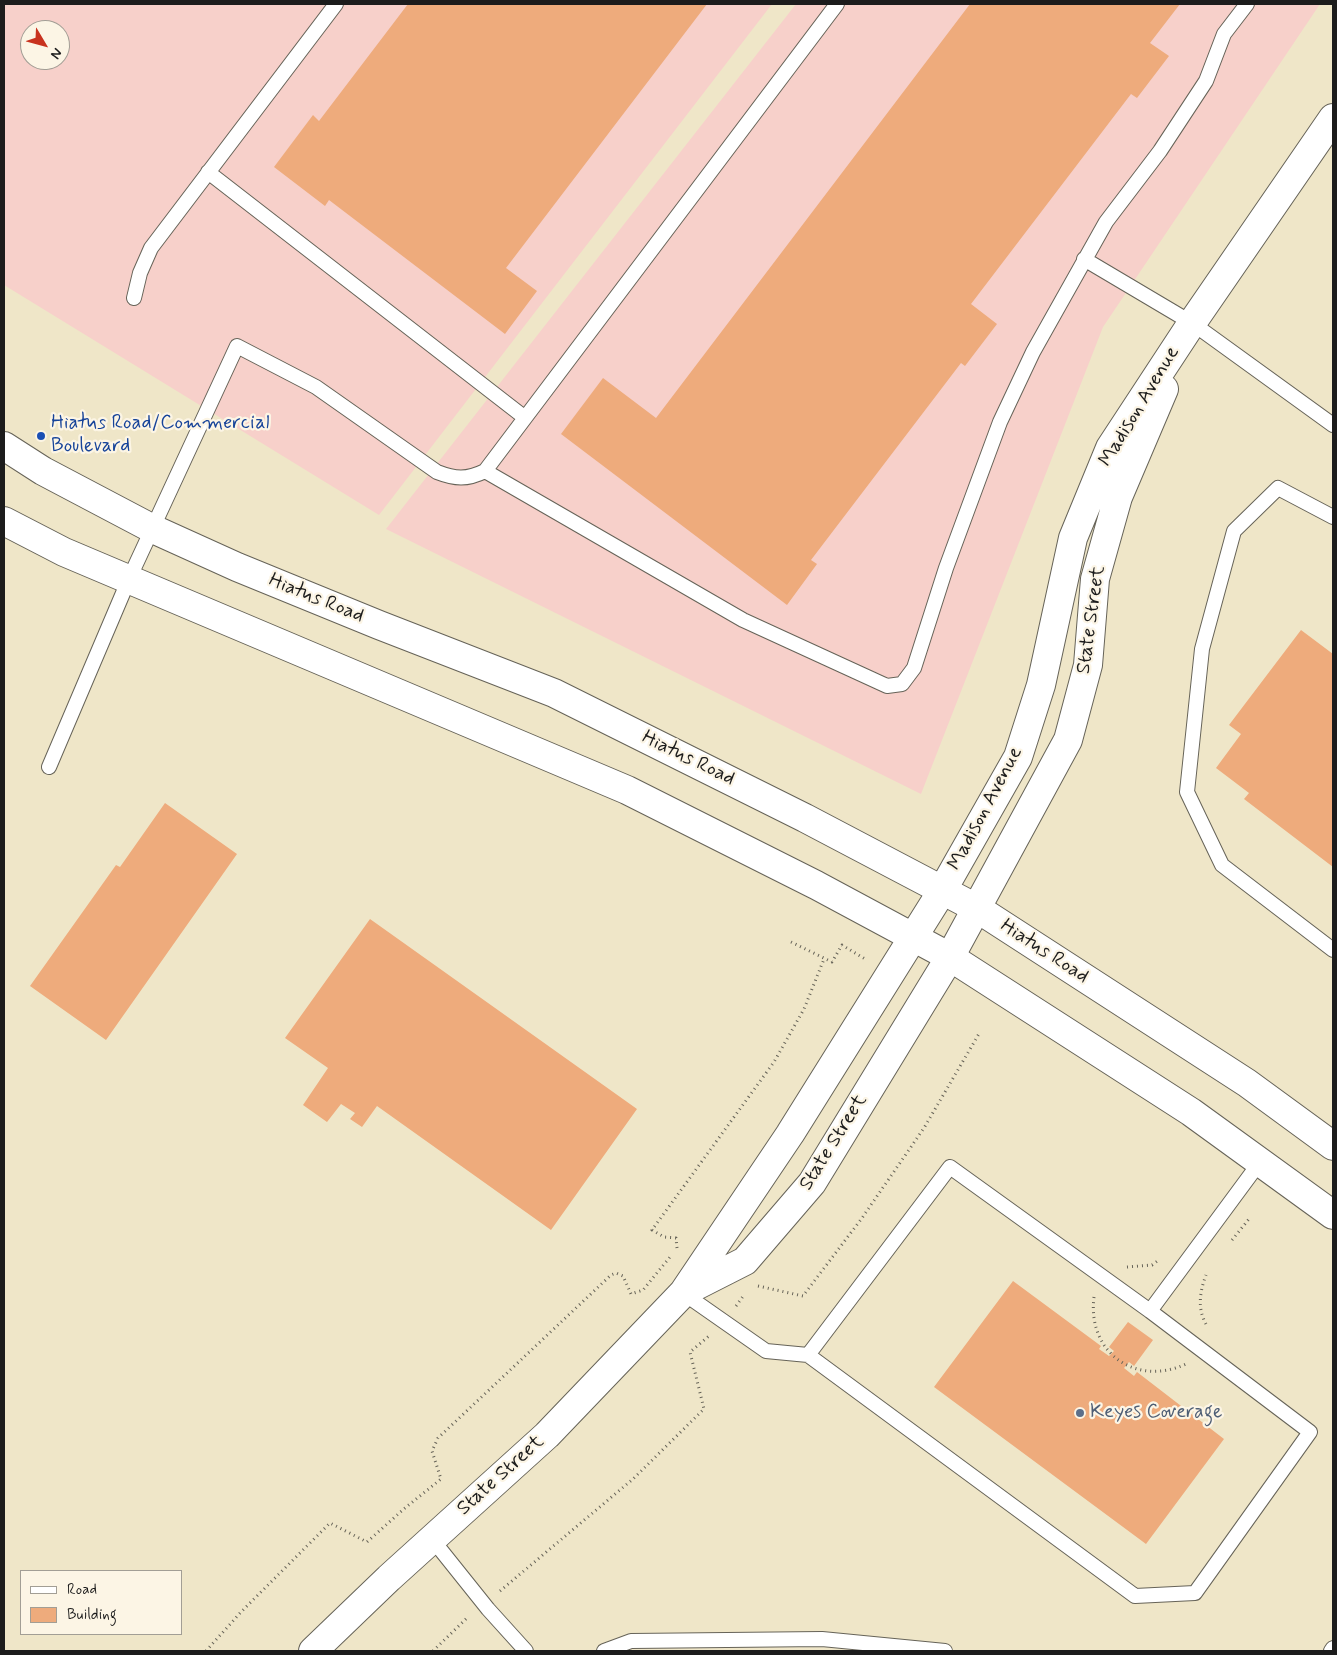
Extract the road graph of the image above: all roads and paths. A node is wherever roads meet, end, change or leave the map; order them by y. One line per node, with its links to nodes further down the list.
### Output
1 (336, 4): 5 (lane)
2 (837, 4): 9 (lane)
3 (1247, 4): 6 (lane)
4 (1333, 118): 8 (main road, Madison Avenue)
5 (208, 172): 7 (lane); 9 (lane)
6 (1084, 258): 8 (lane); 12 (lane)
7 (134, 298)
8 (1192, 323): 10 (lane); 18 (main road, Madison Avenue); 19 (main road, State Street)
9 (524, 418): 12 (lane)
10 (1333, 425)
11 (4, 446): 15 (main road, Hiatus Road)
12 (485, 471): 15 (lane)
13 (1333, 517): 22 (lane)
14 (4, 521): 16 (main road)
15 (152, 528): 16 (lane); 18 (main road, Hiatus Road)
16 (130, 579): 17 (lane); 20 (main road)
17 (49, 767)
18 (942, 891): 19 (main road, Hiatus Road); 20 (main road, Madison Avenue)
19 (978, 909): 23 (main road, State Street); 27 (main road, Hiatus Road)
20 (912, 937): 23 (main road); 25 (main road, State Street)
21 (791, 942): 24 (path)
22 (1333, 950)
23 (950, 958): 28 (main road); 32 (main road, State Street)
24 (824, 959): 25 (path); 39 (path)
25 (890, 973): 32 (main road, State Street)
26 (980, 1032): 30 (path)
27 (1333, 1146)
28 (1260, 1162): 29 (main road); 33 (lane)
29 (1333, 1215)
30 (753, 1284)
31 (749, 1289): 34 (path)
32 (683, 1293): 34 (lane); 36 (main road, State Street)
33 (1150, 1312): 35 (lane); 35 (lane)
34 (726, 1321): 35 (lane); 37 (path)
35 (808, 1355)
36 (432, 1539): 37 (lane); 40 (main road, State Street)
37 (484, 1604): 41 (path); 42 (lane)
38 (1333, 1648): 45 (lane)
39 (206, 1651)
40 (313, 1651)
41 (432, 1651)
42 (526, 1651)
43 (604, 1651): 44 (lane)
44 (945, 1651)
45 (1331, 1651)

